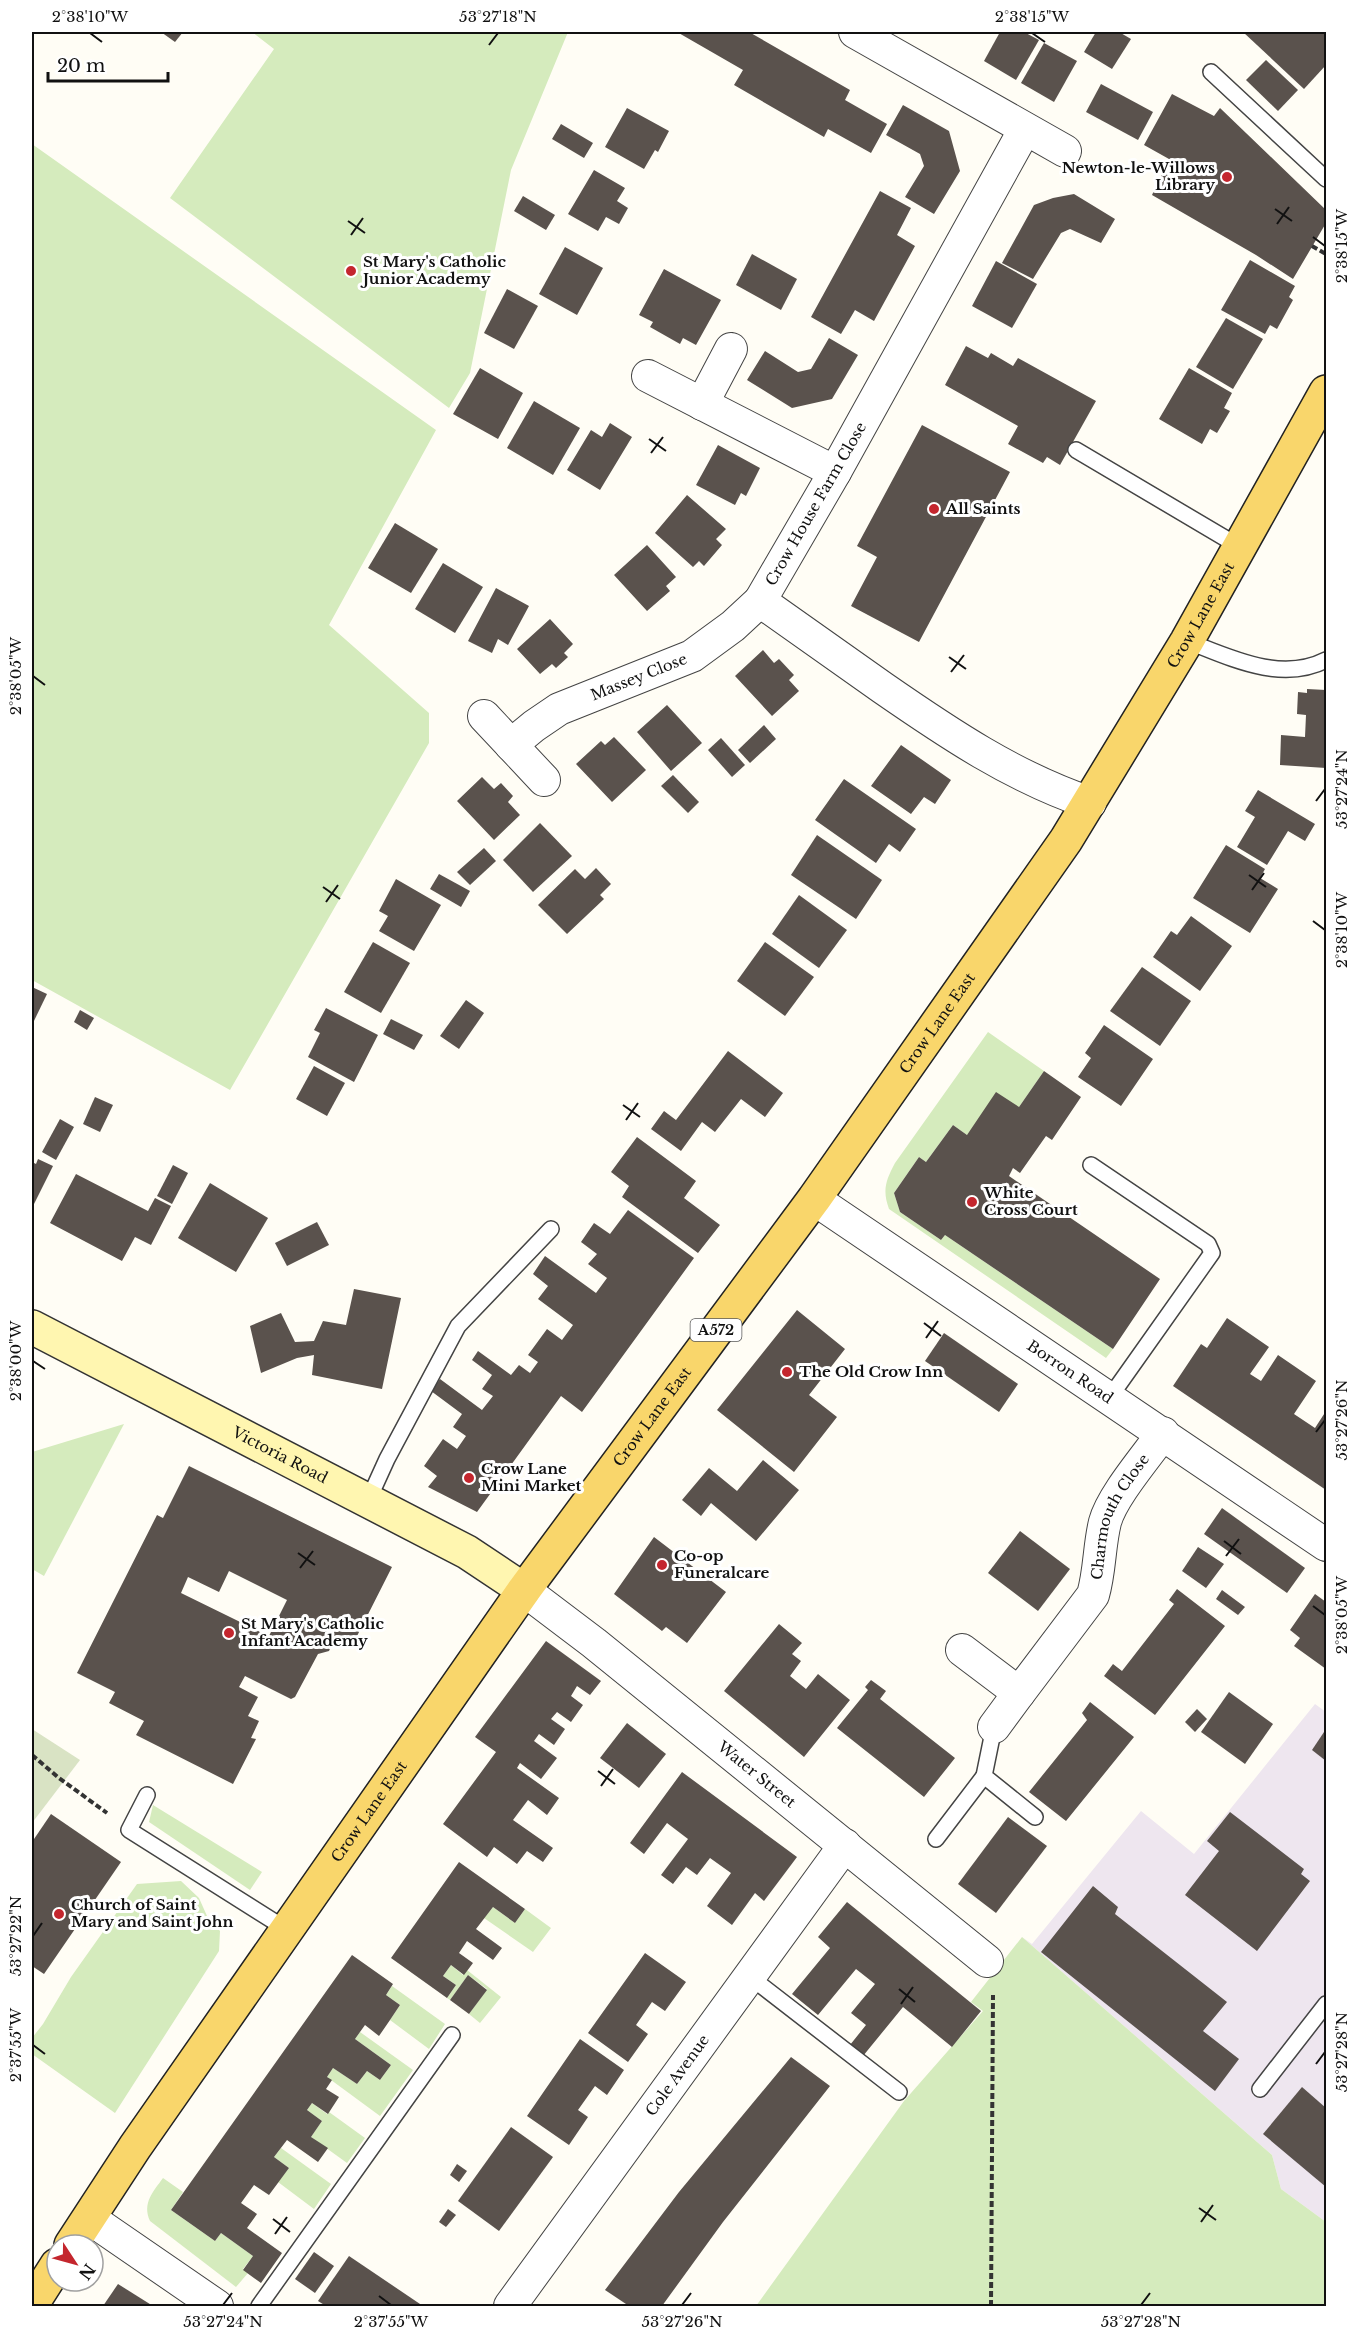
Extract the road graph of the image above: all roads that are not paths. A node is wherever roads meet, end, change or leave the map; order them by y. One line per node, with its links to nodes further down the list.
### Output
1 (855, 32): 3 (street)
2 (1211, 72): 5 (lane)
3 (1025, 129): 4 (street); 11 (street, Crow House Farm Close)
4 (1065, 151)
5 (1326, 179)
6 (731, 349): 9 (street)
7 (648, 376): 9 (street)
8 (1326, 392): 12 (main road, Crow Lane East / A572)
9 (702, 404): 11 (street)
10 (1076, 450): 12 (lane)
11 (835, 472): 13 (street, Crow House Farm Close)
12 (1240, 547): 14 (main road, Crow Lane East / A572)
13 (760, 601): 17 (street, Massey Close); 19 (street, Crow House Farm Close)
14 (1187, 641): 15 (lane); 19 (main road, Crow Lane East / A572)
15 (1326, 660)
16 (484, 716): 17 (street)
17 (511, 745): 18 (street)
18 (544, 780)
19 (1089, 803): 21 (main road, Crow Lane East / A572)
20 (1091, 1165): 24 (lane)
21 (814, 1198): 24 (street, Borron Road); 28 (main road, Crow Lane East / A572)
22 (551, 1229): 26 (lane)
23 (32, 1328): 26 (street, Victoria Road)
24 (1110, 1397): 25 (street, Borron Road)
25 (1163, 1433): 27 (street, Borron Road); 30 (street, Charmouth Close)
26 (367, 1503): 28 (street, Victoria Road)
27 (1326, 1545)
28 (524, 1590): 36 (street, Water Street); 37 (main road, Crow Lane East / A572)
29 (962, 1650): 30 (street)
30 (1019, 1693): 31 (street, Charmouth Close)
31 (994, 1727): 32 (lane)
32 (984, 1776): 34 (lane); 35 (lane)
33 (147, 1795): 37 (lane)
34 (1035, 1817)
35 (936, 1839)
36 (844, 1845): 38 (street, Water Street); 39 (street, Cole Avenue)
37 (286, 1929): 44 (main road, Crow Lane East / A572)
38 (987, 1961)
39 (749, 1976): 43 (lane); 50 (street, Cole Avenue)
40 (1326, 2004): 42 (lane)
41 (452, 2034): 49 (lane)
42 (1260, 2089)
43 (898, 2092)
44 (89, 2218): 45 (main road, Crow Lane East / A572); 48 (street)
45 (79, 2233)
46 (45, 2284): 47 (main road)
47 (32, 2304)
48 (216, 2307)
49 (260, 2307)
50 (510, 2307)

